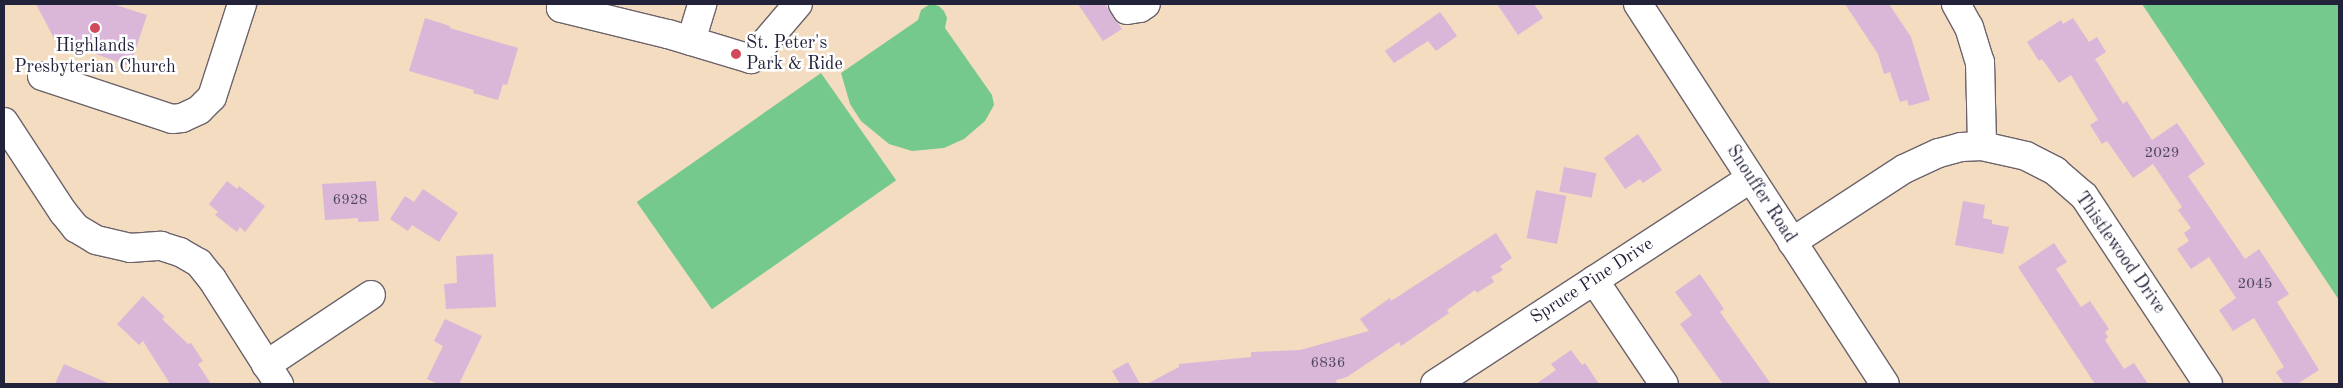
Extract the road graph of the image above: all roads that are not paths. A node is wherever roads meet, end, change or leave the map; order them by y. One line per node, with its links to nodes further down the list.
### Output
1 (242, 4): 10 (street)
2 (562, 4): 9 (street)
3 (702, 4): 9 (street)
4 (798, 4): 9 (street)
5 (1123, 4): 6 (street)
6 (1146, 4)
7 (1638, 4): 13 (street, Snouffer Road)
8 (1956, 4): 12 (street)
9 (691, 41)
10 (42, 76)
11 (4, 122): 17 (street)
12 (1982, 146): 14 (street, Thistlewood Drive); 21 (street, Thistlewood Drive)
13 (1750, 179): 14 (street, Snouffer Road); 15 (street, Spruce Pine Drive)
14 (1792, 242): 20 (street, Snouffer Road)
15 (1594, 280): 18 (street, Spruce Pine Drive); 19 (street)
16 (371, 295): 17 (street)
17 (273, 375)
18 (1435, 384)
19 (1664, 384)
20 (1885, 384)
21 (2208, 384)

